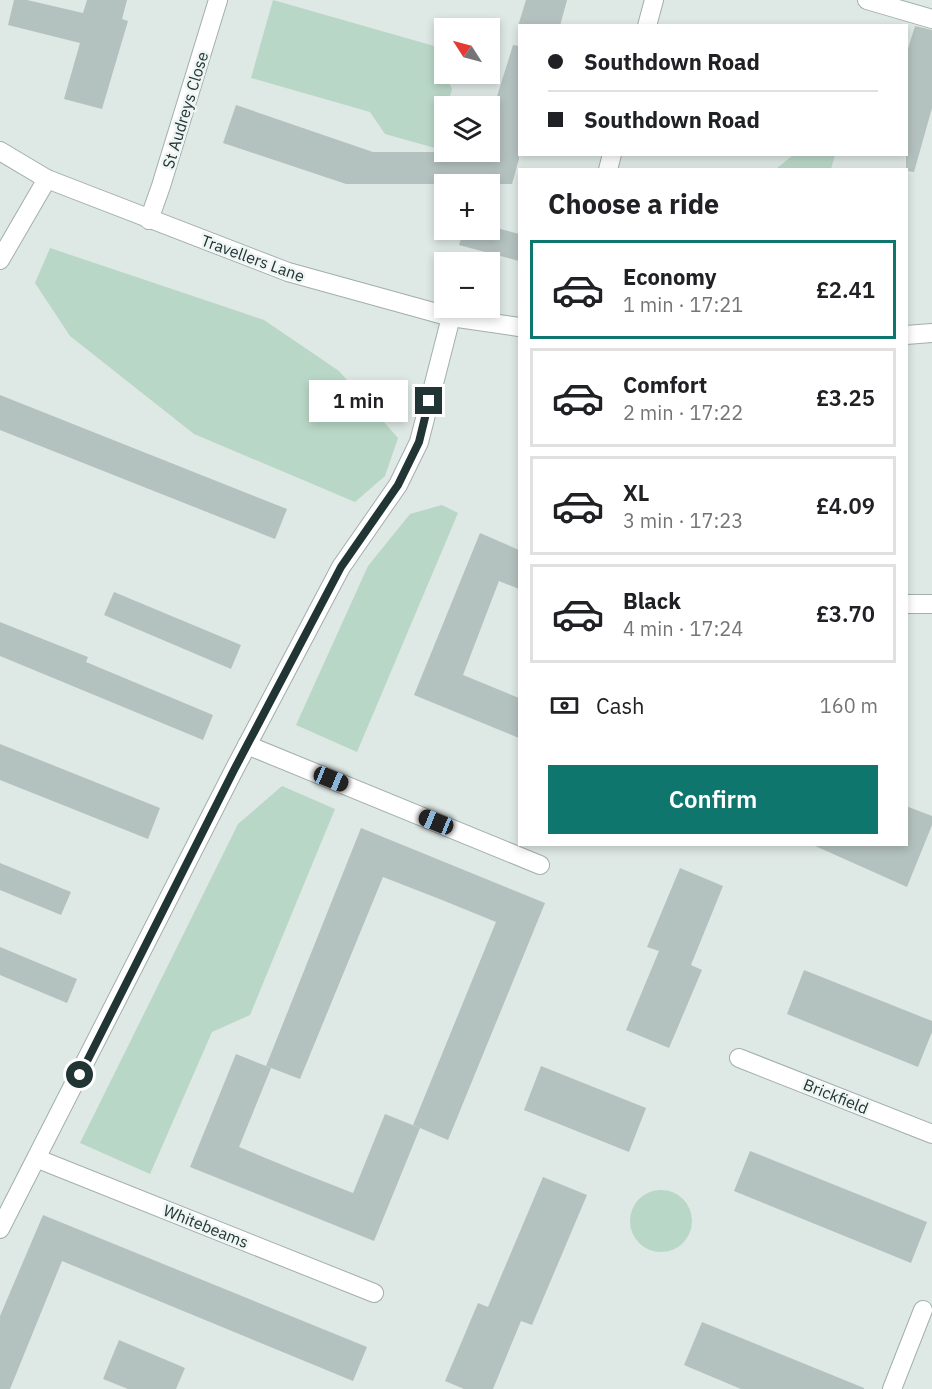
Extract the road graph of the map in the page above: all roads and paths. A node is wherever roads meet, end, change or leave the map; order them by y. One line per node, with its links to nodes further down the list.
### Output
1 (218, 0): 8 (street, St Audreys Close)
2 (654, 0): 5 (street)
3 (867, 0): 4 (street)
4 (932, 19)
5 (648, 24)
6 (0, 151): 7 (street, Travellers Lane)
7 (46, 179): 8 (street, Travellers Lane); 9 (street)
8 (148, 220): 10 (street, Travellers Lane)
9 (0, 260)
10 (434, 312)
11 (451, 318): 18 (street)
12 (458, 318): 13 (street, Travellers Lane)
13 (518, 327)
14 (932, 333): 15 (street)
15 (908, 335)
16 (908, 604): 17 (street)
17 (932, 604)
18 (247, 745): 19 (street); 22 (street)
19 (540, 865)
20 (740, 1058): 21 (street, Brickfield)
21 (932, 1134)
22 (38, 1159): 23 (street); 24 (street, Whitebeams)
23 (0, 1229)
24 (374, 1293)
25 (923, 1310): 26 (street)
26 (892, 1389)

